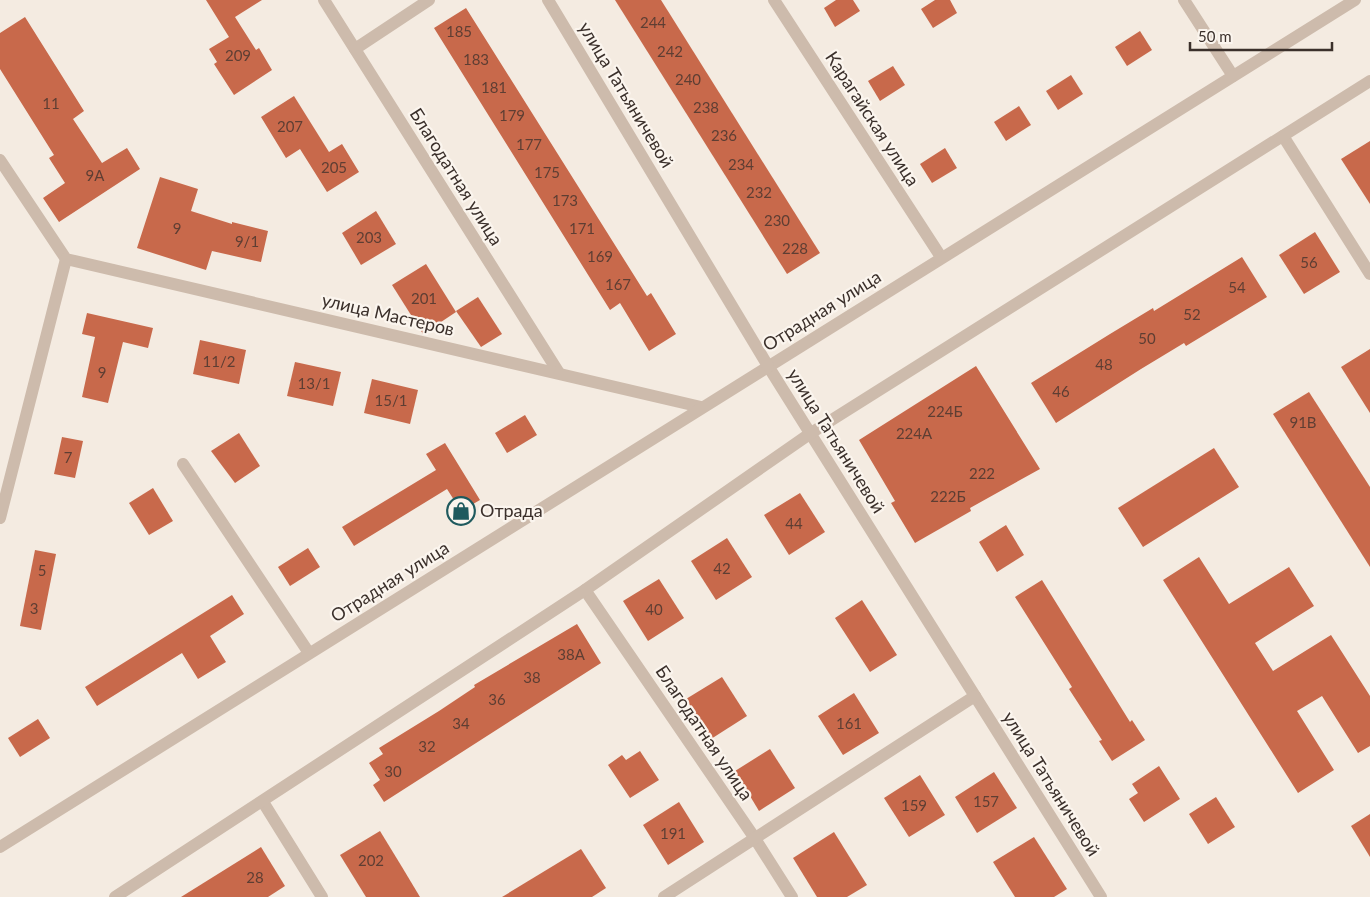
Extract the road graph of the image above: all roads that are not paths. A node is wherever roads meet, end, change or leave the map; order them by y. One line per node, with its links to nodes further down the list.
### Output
1 (324, 0): 7 (street, Благодатная улица)
2 (429, 0): 7 (street)
3 (548, 0): 15 (street, улица Татьяничевой)
4 (774, 0): 12 (street, Карагайская улица)
5 (1184, 0): 8 (street)
6 (1355, 0): 8 (street, Отрадная улица)
7 (355, 49): 16 (street, Благодатная улица)
8 (1234, 76): 12 (street, Отрадная улица)
9 (1370, 81): 10 (street)
10 (1283, 136): 14 (street); 18 (street)
11 (0, 160): 13 (street)
12 (942, 257): 15 (street, Отрадная улица)
13 (66, 259): 16 (street, улица Мастеров); 20 (street)
14 (1370, 274)
15 (768, 366): 17 (street, Отрадная улица); 18 (street, улица Татьяничевой)
16 (559, 373): 17 (street, улица Мастеров)
17 (701, 407): 22 (street, Отрадная улица)
18 (810, 433): 21 (street); 23 (street, улица Татьяничевой)
19 (183, 464): 22 (street)
20 (0, 518)
21 (585, 590): 24 (street); 25 (street, Благодатная улица)
22 (309, 653): 26 (street, Отрадная улица)
23 (975, 696): 25 (street); 31 (street, улица Татьяничевой)
24 (263, 802): 27 (street); 28 (street)
25 (754, 837): 29 (street); 30 (street, Благодатная улица)
26 (0, 847)
27 (115, 897)
28 (322, 897)
29 (664, 897)
30 (792, 897)
31 (1101, 897)

